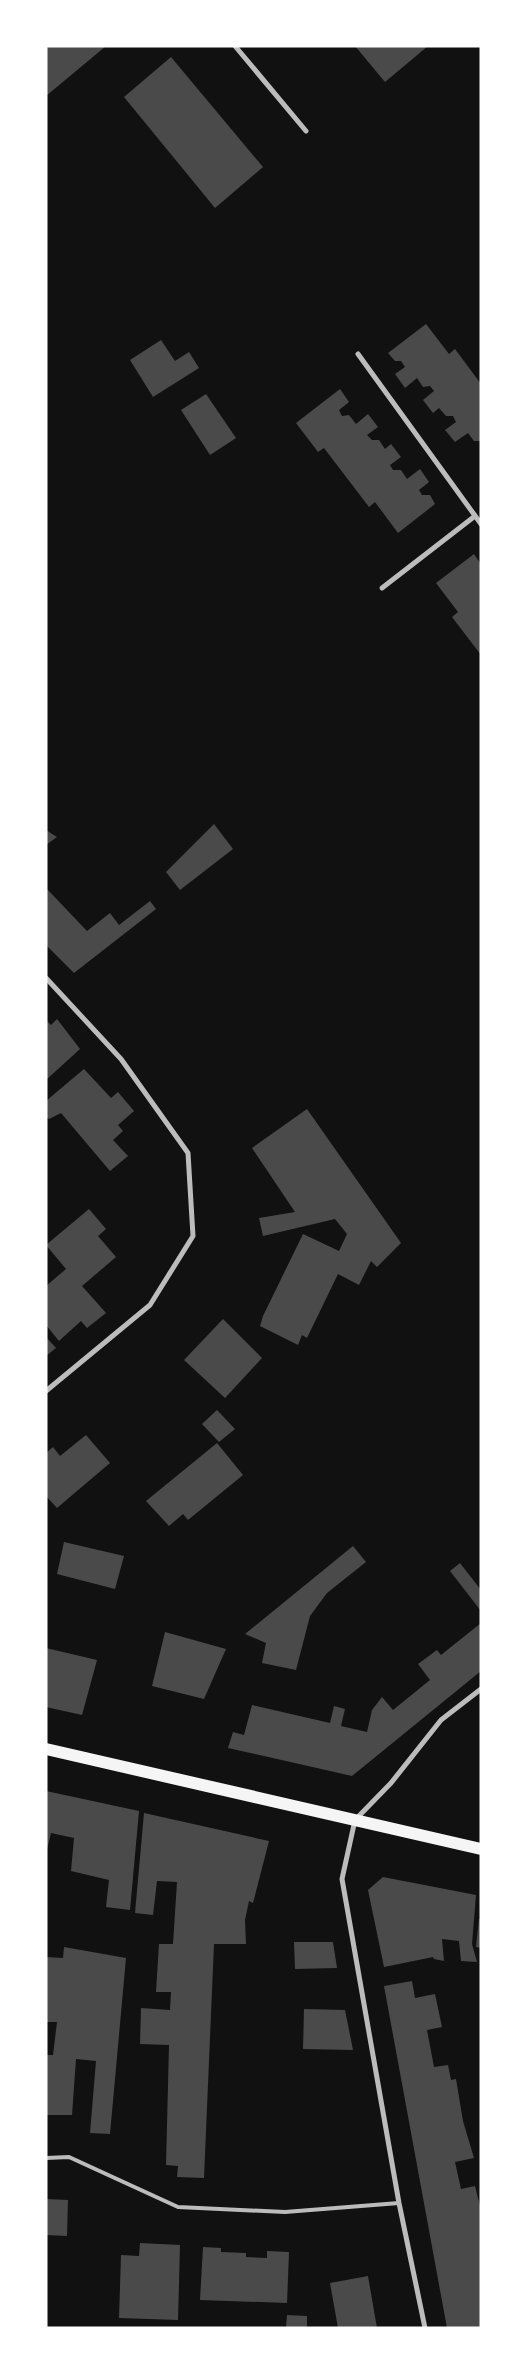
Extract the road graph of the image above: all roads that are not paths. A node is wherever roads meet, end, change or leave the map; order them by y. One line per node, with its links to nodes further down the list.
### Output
1 (235, 46): 2 (street)
2 (306, 131)
3 (358, 354): 4 (street)
4 (475, 516): 5 (street); 6 (street)
5 (481, 524)
6 (382, 588)
7 (46, 978): 8 (street)
8 (46, 1391)
9 (481, 1689): 11 (street)
10 (46, 1749): 11 (main road)
11 (356, 1820): 12 (main road); 14 (street)
12 (481, 1849)
13 (46, 2158): 14 (lane)
14 (400, 2203): 15 (street)
15 (425, 2328)

